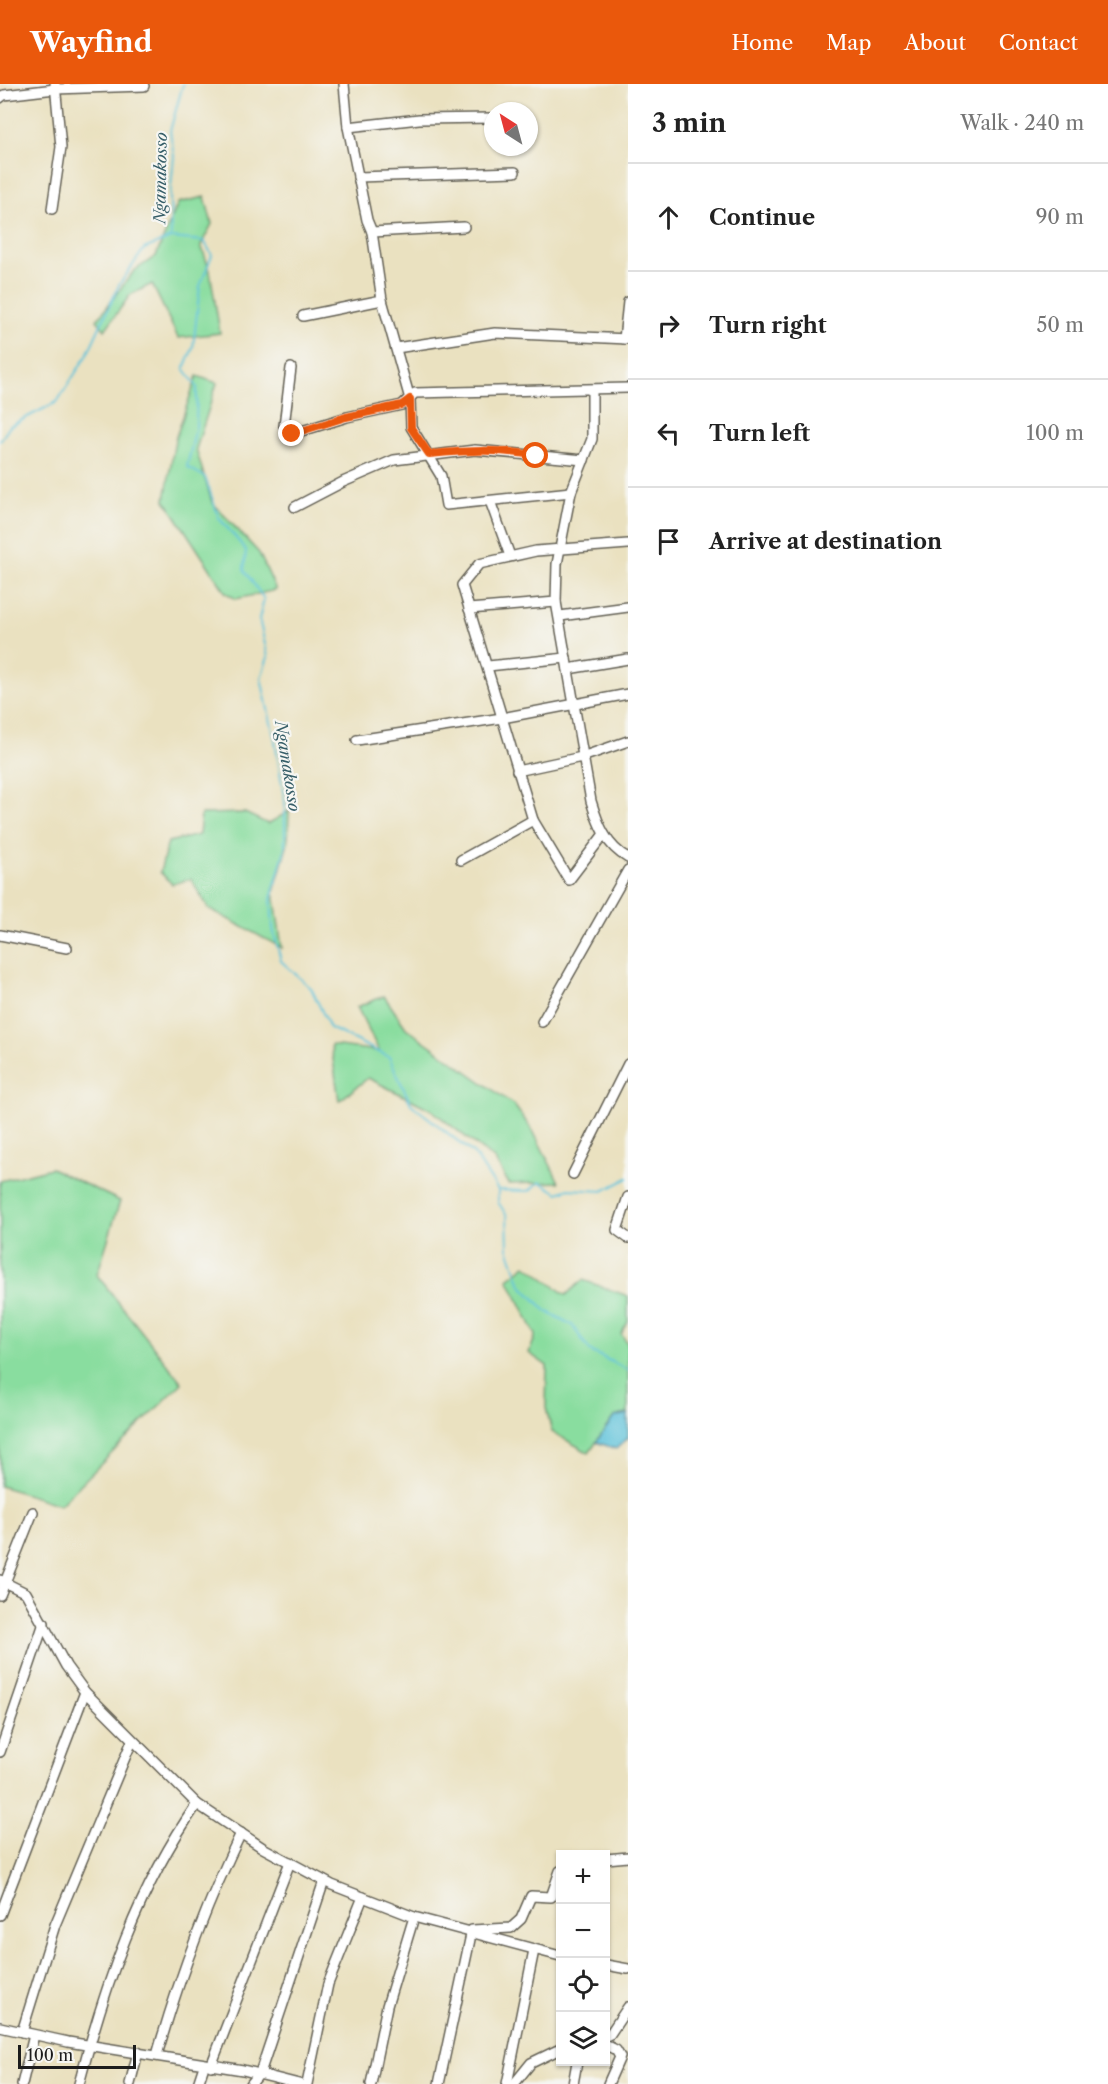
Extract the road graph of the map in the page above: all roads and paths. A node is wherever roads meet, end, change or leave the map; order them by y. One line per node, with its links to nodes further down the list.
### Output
1 (344, 84): 7 (street)
2 (55, 86): 3 (street); 5 (street); 10 (street)
3 (111, 86): 4 (street)
4 (144, 86)
5 (0, 98)
6 (484, 118): 7 (street)
7 (348, 127): 9 (street)
8 (515, 172): 9 (street)
9 (358, 177): 12 (street)
10 (52, 209)
11 (464, 227): 12 (street)
12 (372, 232): 13 (street)
13 (382, 300): 15 (street); 17 (street)
14 (628, 302): 16 (street)
15 (303, 316)
16 (626, 339): 17 (street)
17 (396, 348): 21 (street)
18 (291, 368): 21 (street)
19 (628, 388): 20 (street)
20 (592, 391): 21 (street); 23 (street)
21 (410, 399): 22 (street)
22 (429, 454): 23 (street); 25 (street); 26 (street)
23 (584, 460): 24 (street)
24 (571, 492): 25 (street); 28 (street)
25 (490, 501): 29 (street)
26 (295, 507)
27 (628, 544): 28 (street)
28 (560, 548): 29 (street); 30 (street)
29 (510, 556): 32 (street)
30 (556, 602): 32 (street); 33 (street)
31 (628, 607): 33 (street)
32 (469, 609): 36 (street)
33 (560, 616): 34 (street)
34 (566, 658): 36 (street); 37 (street)
35 (628, 659): 37 (street)
36 (488, 666): 40 (street)
37 (568, 669): 39 (street)
38 (628, 694): 39 (street)
39 (576, 705): 40 (street); 43 (street)
40 (502, 718): 41 (street); 44 (street)
41 (357, 740)
42 (628, 741): 43 (street)
43 (582, 757): 44 (street); 46 (street)
44 (517, 771): 45 (street)
45 (533, 820): 46 (street); 48 (street)
46 (604, 834): 47 (street)
47 (628, 858)
48 (461, 860)
49 (628, 870): 52 (street)
50 (0, 935): 51 (street)
51 (67, 948)
52 (542, 1022)
53 (628, 1064): 54 (street)
54 (573, 1174)
55 (628, 1197): 56 (street)
56 (628, 1238)
57 (33, 1512): 58 (street)
58 (3, 1580): 59 (street); 60 (street)
59 (0, 1594)
60 (44, 1623): 61 (street); 63 (street)
61 (85, 1692): 62 (street); 72 (street)
62 (132, 1741): 64 (street); 81 (street)
63 (0, 1752)
64 (197, 1804): 65 (street); 84 (street)
65 (241, 1833): 68 (street); 88 (street)
66 (628, 1857): 67 (street)
67 (610, 1858)
68 (290, 1862): 70 (street); 89 (street)
69 (556, 1878): 74 (street)
70 (324, 1881): 71 (street); 91 (street)
71 (363, 1897): 73 (street); 98 (street)
72 (0, 1914)
73 (414, 1917): 74 (street); 99 (street)
74 (471, 1933): 75 (street); 100 (street)
75 (534, 1950): 76 (street); 101 (street)
76 (556, 1955)
77 (610, 1966): 78 (street)
78 (628, 1969)
79 (628, 2007): 83 (street)
80 (0, 2027): 81 (street)
81 (22, 2032): 82 (street)
82 (34, 2034): 84 (street); 92 (street)
83 (610, 2034)
84 (89, 2045): 87 (street); 93 (street)
85 (610, 2047): 104 (street)
86 (556, 2051): 102 (street)
87 (138, 2052): 88 (street); 94 (street)
88 (157, 2055): 89 (street)
89 (208, 2066): 91 (street); 95 (street)
90 (576, 2066): 103 (street)
91 (260, 2073): 96 (street); 97 (street)
92 (22, 2084)
93 (79, 2084)
94 (130, 2084)
95 (198, 2084)
96 (251, 2084)
97 (299, 2084)
98 (307, 2084)
99 (371, 2084)
100 (439, 2084)
101 (507, 2084)
102 (514, 2084)
103 (573, 2084)
104 (608, 2084)

